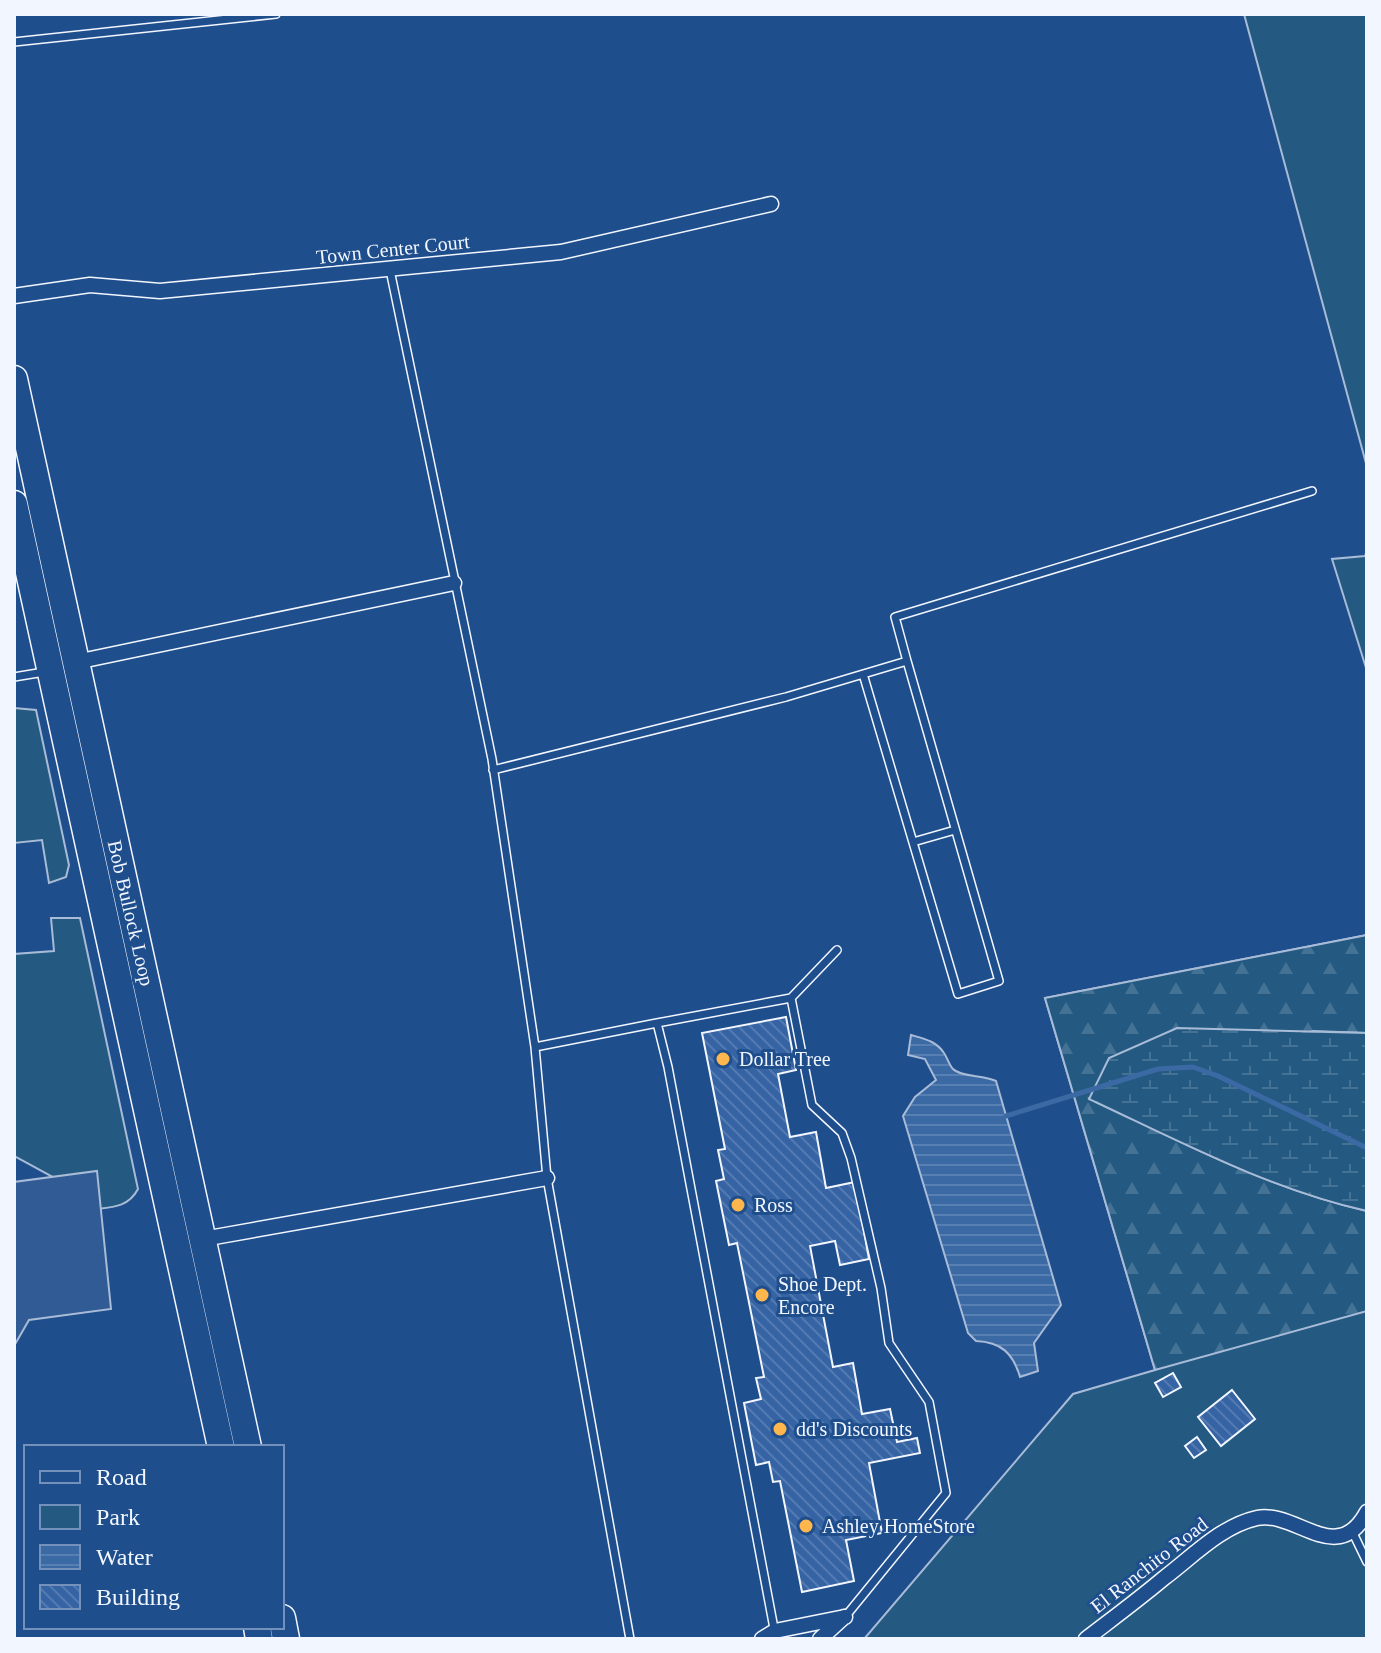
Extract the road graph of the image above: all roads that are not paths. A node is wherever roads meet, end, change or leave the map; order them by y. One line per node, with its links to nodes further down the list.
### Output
1 (179, 14): 3 (lane)
2 (276, 14): 3 (lane)
3 (181, 24): 4 (lane)
4 (14, 42)
5 (771, 204): 6 (street, Town Center Court)
6 (390, 270): 7 (street, Town Center Court); 12 (lane)
7 (14, 296)
8 (14, 379): 14 (highway, Bob Bullock Loop)
9 (1312, 491): 13 (lane)
10 (14, 504): 11 (highway, Bob Bullock Loop)
11 (23, 543): 14 (highway); 15 (highway, Bob Bullock Loop)
12 (454, 583): 14 (street); 18 (lane)
13 (907, 661): 16 (lane); 20 (lane)
14 (76, 662): 19 (highway, Bob Bullock Loop)
15 (50, 671): 17 (lane); 19 (highway); 28 (highway, Bob Bullock Loop)
16 (863, 674): 18 (lane); 21 (lane)
17 (14, 677)
18 (493, 770): 25 (lane)
19 (107, 808): 27 (highway, Bob Bullock Loop)
20 (955, 830): 21 (lane); 21 (lane)
21 (913, 842)
22 (837, 950): 23 (lane)
23 (791, 998): 24 (lane); 33 (lane)
24 (657, 1023): 25 (lane); 34 (lane)
25 (535, 1047): 26 (lane)
26 (547, 1178): 27 (street); 35 (lane)
27 (203, 1239): 29 (highway, Bob Bullock Loop)
28 (221, 1445)
29 (248, 1445)
30 (1367, 1512): 31 (street)
31 (1352, 1531): 32 (lane); 37 (street, El Ranchito Road)
32 (1367, 1562)
33 (845, 1617): 34 (street); 36 (street)
34 (771, 1636)
35 (630, 1639)
36 (820, 1639)
37 (1086, 1639)

